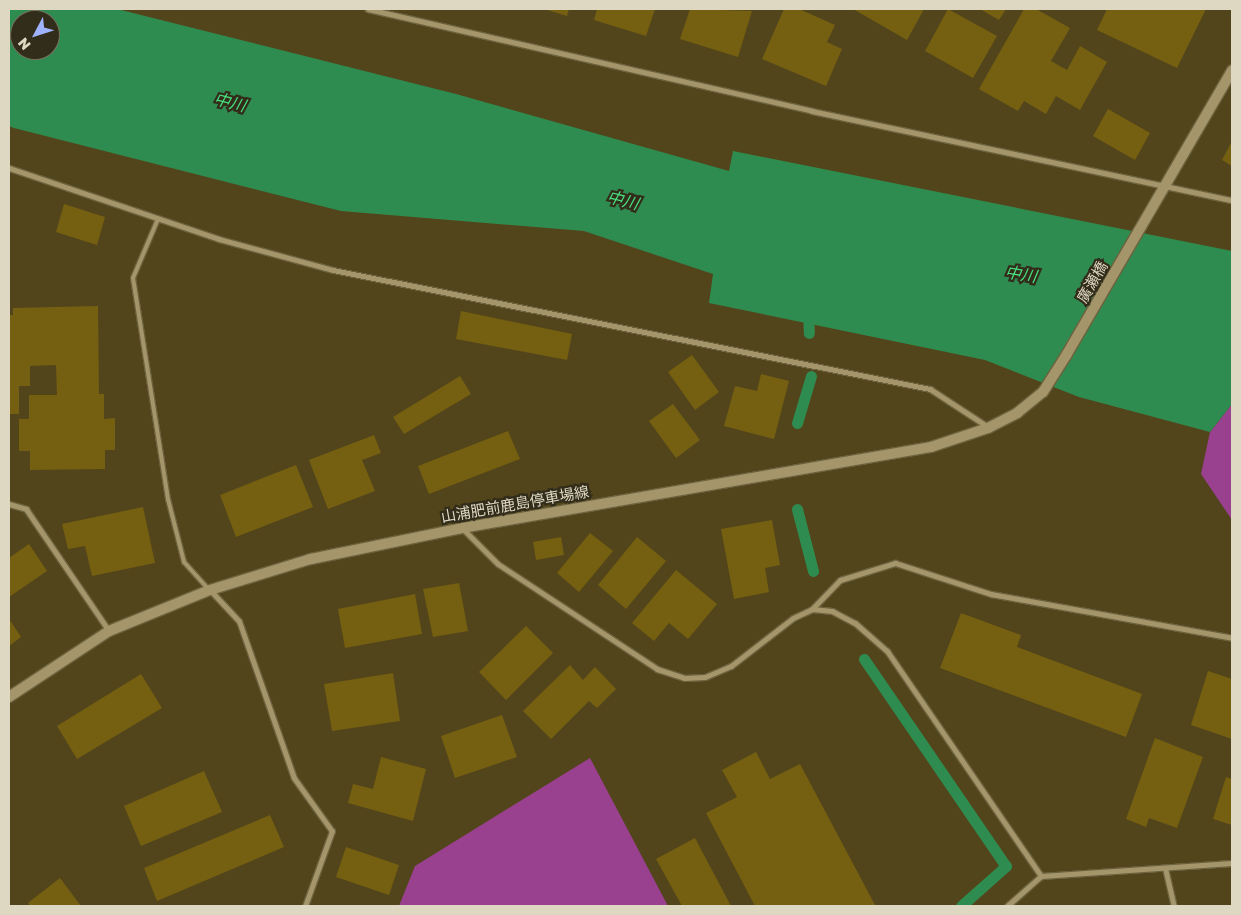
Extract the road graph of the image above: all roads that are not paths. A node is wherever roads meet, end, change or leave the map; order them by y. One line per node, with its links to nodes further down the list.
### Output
1 (368, 9): 4 (street)
2 (1232, 70): 4 (main road)
3 (9, 168): 6 (street)
4 (1165, 187): 5 (street); 7 (main road, 廣瀬橋)
5 (1232, 200)
6 (158, 219): 8 (street); 11 (lane)
7 (1043, 392): 8 (main road, 山浦肥前鹿島停車場線)
8 (988, 428): 10 (main road, 山浦肥前鹿島停車場線)
9 (9, 504): 13 (street)
10 (462, 528): 11 (main road, 山浦肥前鹿島停車場線); 12 (street)
11 (210, 590): 13 (main road, 山浦肥前鹿島停車場線); 19 (street)
12 (812, 610): 14 (street); 18 (street)
13 (109, 631): 15 (main road, 山浦肥前鹿島停車場線)
14 (1232, 638)
15 (9, 697)
16 (1232, 863): 17 (street)
17 (1166, 868): 18 (street); 21 (street)
18 (1041, 876): 20 (street)
19 (305, 906)
20 (1007, 906)
21 (1174, 906)

